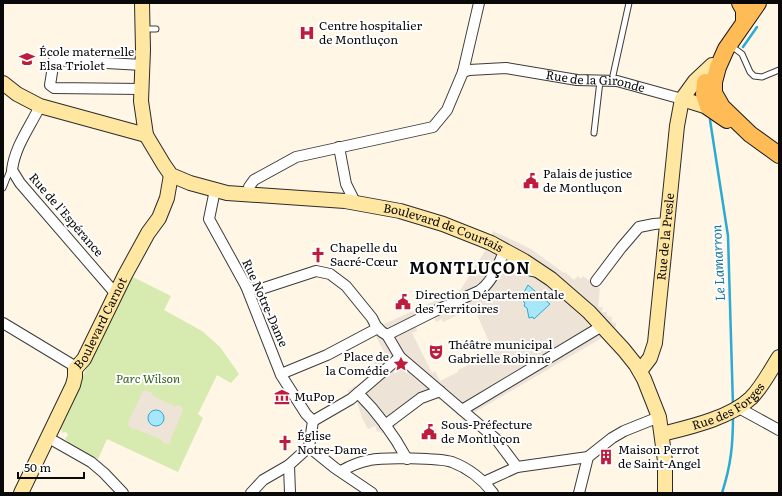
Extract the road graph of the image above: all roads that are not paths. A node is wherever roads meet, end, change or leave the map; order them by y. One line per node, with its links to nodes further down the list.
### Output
1 (142, 3): 9 (main road)
2 (479, 3): 8 (street)
3 (628, 3): 14 (lane)
4 (740, 3): 6 (main road)
5 (758, 3): 6 (main road)
6 (744, 22): 7 (main road)
7 (728, 47): 10 (main road); 12 (lane); 17 (main road)
8 (468, 54): 11 (street); 13 (street)
9 (142, 64): 18 (main road); 18 (street)
10 (712, 65): 17 (main road); 19 (main road)
11 (480, 70): 13 (street, Rue de la Gironde); 15 (street, Rue de la Gironde)
12 (779, 70)
13 (463, 72): 25 (street)
14 (612, 80): 15 (street, Rue de la Gironde); 19 (street, Rue de la Gironde)
15 (600, 81): 22 (lane)
16 (3, 83): 20 (main road)
17 (709, 84): 21 (main road); 23 (main road)
18 (141, 89): 24 (main road)
19 (682, 99): 21 (main road, Rue de la Gironde); 35 (main road, Rue de la Presle)
20 (40, 106): 24 (main road); 27 (street, Rue de l'Espérance)
21 (708, 107): 23 (main road)
22 (594, 132)
23 (750, 134): 26 (main road)
24 (146, 135): 28 (main road)
25 (339, 147): 29 (street); 32 (street)
26 (779, 155)
27 (12, 170): 30 (lane); 39 (street, Rue de l'Espérance)
28 (171, 175): 31 (main road, Boulevard de Courtais); 39 (main road, Boulevard Carnot)
29 (346, 184): 33 (street); 34 (street)
30 (3, 188)
31 (215, 190): 32 (main road, Boulevard de Courtais); 38 (street, Rue Notre-Dame)
32 (247, 195): 33 (main road, Boulevard de Courtais)
33 (336, 200): 34 (main road, Boulevard de Courtais)
34 (354, 202): 36 (main road, Boulevard de Courtais)
35 (667, 223): 37 (street); 47 (main road, Rue de la Presle)
36 (505, 250): 41 (main road, Boulevard de Courtais); 43 (street)
37 (596, 281)
38 (246, 286): 42 (street); 48 (street, Rue Notre-Dame)
39 (116, 293): 46 (main road, Boulevard Carnot)
40 (3, 323): 46 (street)
41 (602, 326): 47 (main road, Boulevard de Courtais); 52 (street)
42 (378, 328): 43 (street); 48 (street)
43 (387, 335): 44 (street)
44 (400, 357): 49 (street); 50 (street)
45 (779, 357): 51 (main road, Rue des Forges)
46 (74, 369): 58 (main road, Boulevard Carnot)
47 (640, 371): 53 (main road, Boulevard de Courtais)
48 (281, 374): 54 (street, Rue Notre-Dame)
49 (440, 391): 52 (street); 55 (street)
50 (358, 393): 54 (street); 55 (street)
51 (739, 408): 56 (street); 57 (main road, Rue des Forges)
52 (462, 410): 63 (street)
53 (659, 417): 57 (main road, Boulevard de Courtais); 60 (street)
54 (313, 421): 59 (street)
55 (385, 425): 61 (street)
56 (779, 430)
57 (662, 434): 73 (main road, Boulevard de Courtais)
58 (47, 438): 66 (street); 67 (main road, Boulevard Carnot)
59 (309, 447): 62 (street); 64 (street)
60 (588, 457): 63 (street); 72 (street)
61 (407, 459): 64 (street); 65 (street)
62 (288, 465): 68 (street); 69 (street)
63 (517, 467): 65 (street)
64 (338, 469): 70 (street)
65 (484, 482): 71 (street)
66 (121, 492)
67 (21, 493)
68 (251, 493)
69 (290, 493)
70 (372, 493)
71 (493, 493)
72 (579, 493)
73 (665, 493)

